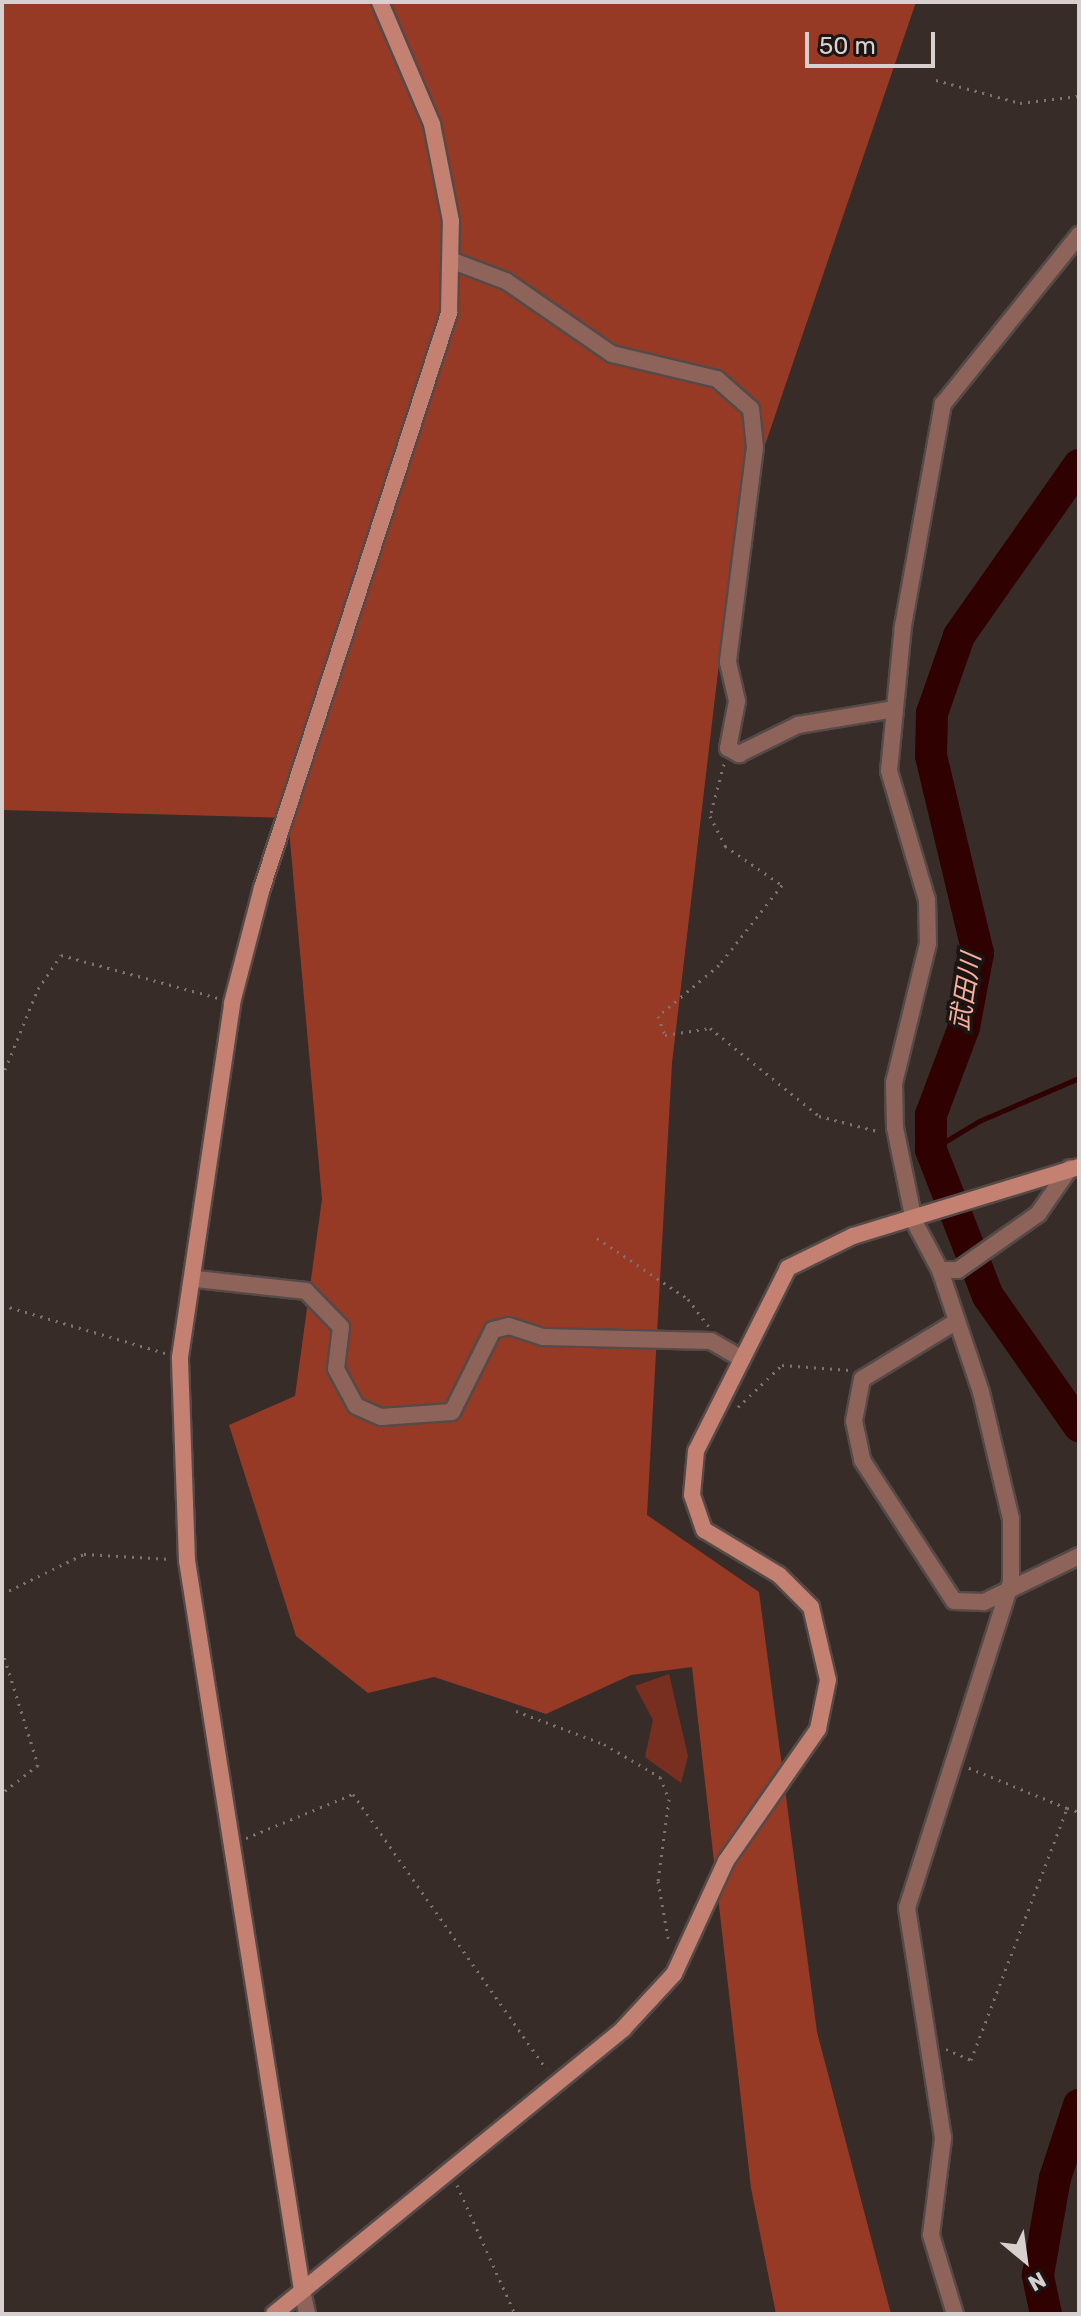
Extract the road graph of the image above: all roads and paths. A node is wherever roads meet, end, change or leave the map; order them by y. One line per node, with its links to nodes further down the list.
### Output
1 (380, 2): 5 (street)
2 (936, 80): 3 (path)
3 (1079, 96)
4 (1079, 235): 6 (street)
5 (453, 261): 7 (street); 8 (street)
6 (895, 709): 7 (street); 10 (street)
7 (728, 748): 10 (path)
8 (232, 1003): 9 (path); 15 (street)
9 (2, 1077)
10 (897, 1135): 12 (street)
11 (1074, 1167): 12 (street); 14 (street)
12 (921, 1218): 14 (street); 20 (street)
13 (597, 1238): 18 (path)
14 (940, 1270): 17 (street)
15 (196, 1279): 18 (street); 19 (street)
16 (2, 1305): 19 (path)
17 (957, 1321): 21 (street); 25 (street)
18 (711, 1341): 20 (street)
19 (180, 1357): 24 (street)
20 (742, 1359): 34 (street)
21 (865, 1375): 22 (path); 25 (street)
22 (726, 1418)
23 (1079, 1556): 25 (street)
24 (187, 1561): 26 (path); 33 (street)
25 (1011, 1583): 29 (street)
26 (2, 1594)
27 (2, 1650): 30 (path)
28 (516, 1711): 34 (path)
29 (953, 1761): 31 (path); 35 (street)
30 (2, 1793)
31 (1067, 1808): 32 (path); 35 (path)
32 (1079, 1812)
33 (232, 1845): 36 (path); 38 (street)
34 (674, 1974): 36 (street)
35 (926, 2039): 42 (street)
36 (555, 2082): 37 (street)
37 (449, 2167): 38 (street); 41 (path)
38 (302, 2290): 39 (street); 40 (street)
39 (274, 2314)
40 (307, 2314)
41 (515, 2314)
42 (955, 2314)

